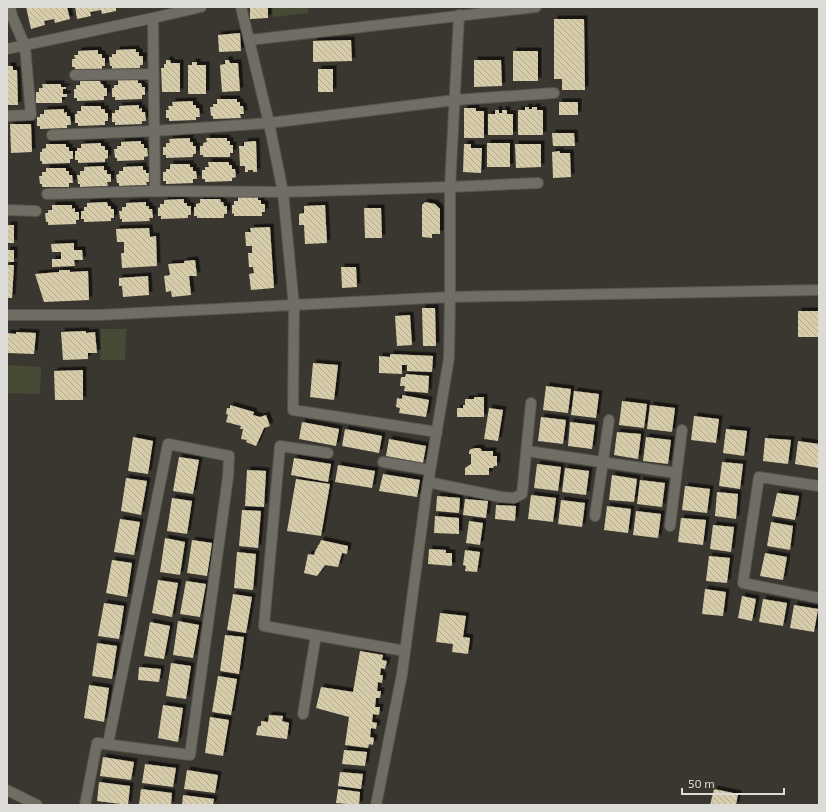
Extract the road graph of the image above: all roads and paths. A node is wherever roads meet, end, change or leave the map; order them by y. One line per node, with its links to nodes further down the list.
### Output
1 (10, 7): 8 (street)
2 (201, 7): 6 (street)
3 (241, 7): 7 (street)
4 (536, 7): 5 (street)
5 (459, 16): 7 (street); 13 (street)
6 (154, 18): 8 (street); 10 (street)
7 (249, 40): 15 (street)
8 (25, 46): 9 (street); 14 (street)
9 (7, 49)
10 (154, 74): 11 (street); 16 (street)
11 (75, 75)
12 (554, 93): 13 (street)
13 (455, 100): 15 (street); 19 (street)
14 (7, 116)
15 (270, 123): 16 (street); 21 (street)
16 (154, 131): 17 (street); 20 (street)
17 (52, 135)
18 (538, 183): 19 (street)
19 (450, 187): 21 (street); 26 (street)
20 (155, 191): 21 (street); 22 (street)
21 (283, 192): 27 (street)
22 (47, 194)
23 (7, 210): 24 (street)
24 (36, 211)
25 (819, 290): 26 (street)
26 (450, 297): 27 (street); 32 (street)
27 (294, 306): 28 (street); 32 (street)
28 (7, 315)
29 (531, 402): 33 (street)
30 (609, 420): 36 (street)
31 (682, 430): 38 (street)
32 (436, 432): 37 (street)
33 (527, 451): 36 (street); 39 (street)
34 (328, 453): 44 (street)
35 (383, 462): 37 (street)
36 (603, 462): 38 (street); 41 (street)
37 (430, 470): 39 (street)
38 (676, 473): 42 (street)
39 (428, 482): 45 (street)
40 (819, 486): 43 (street)
41 (595, 516)
42 (670, 526)
43 (819, 598)
44 (316, 635): 45 (street); 46 (street)
45 (406, 650): 51 (street)
46 (303, 714)
47 (108, 744): 47 (street); 50 (street)
48 (7, 790): 49 (street)
49 (37, 805)
50 (85, 805)
51 (376, 805)

